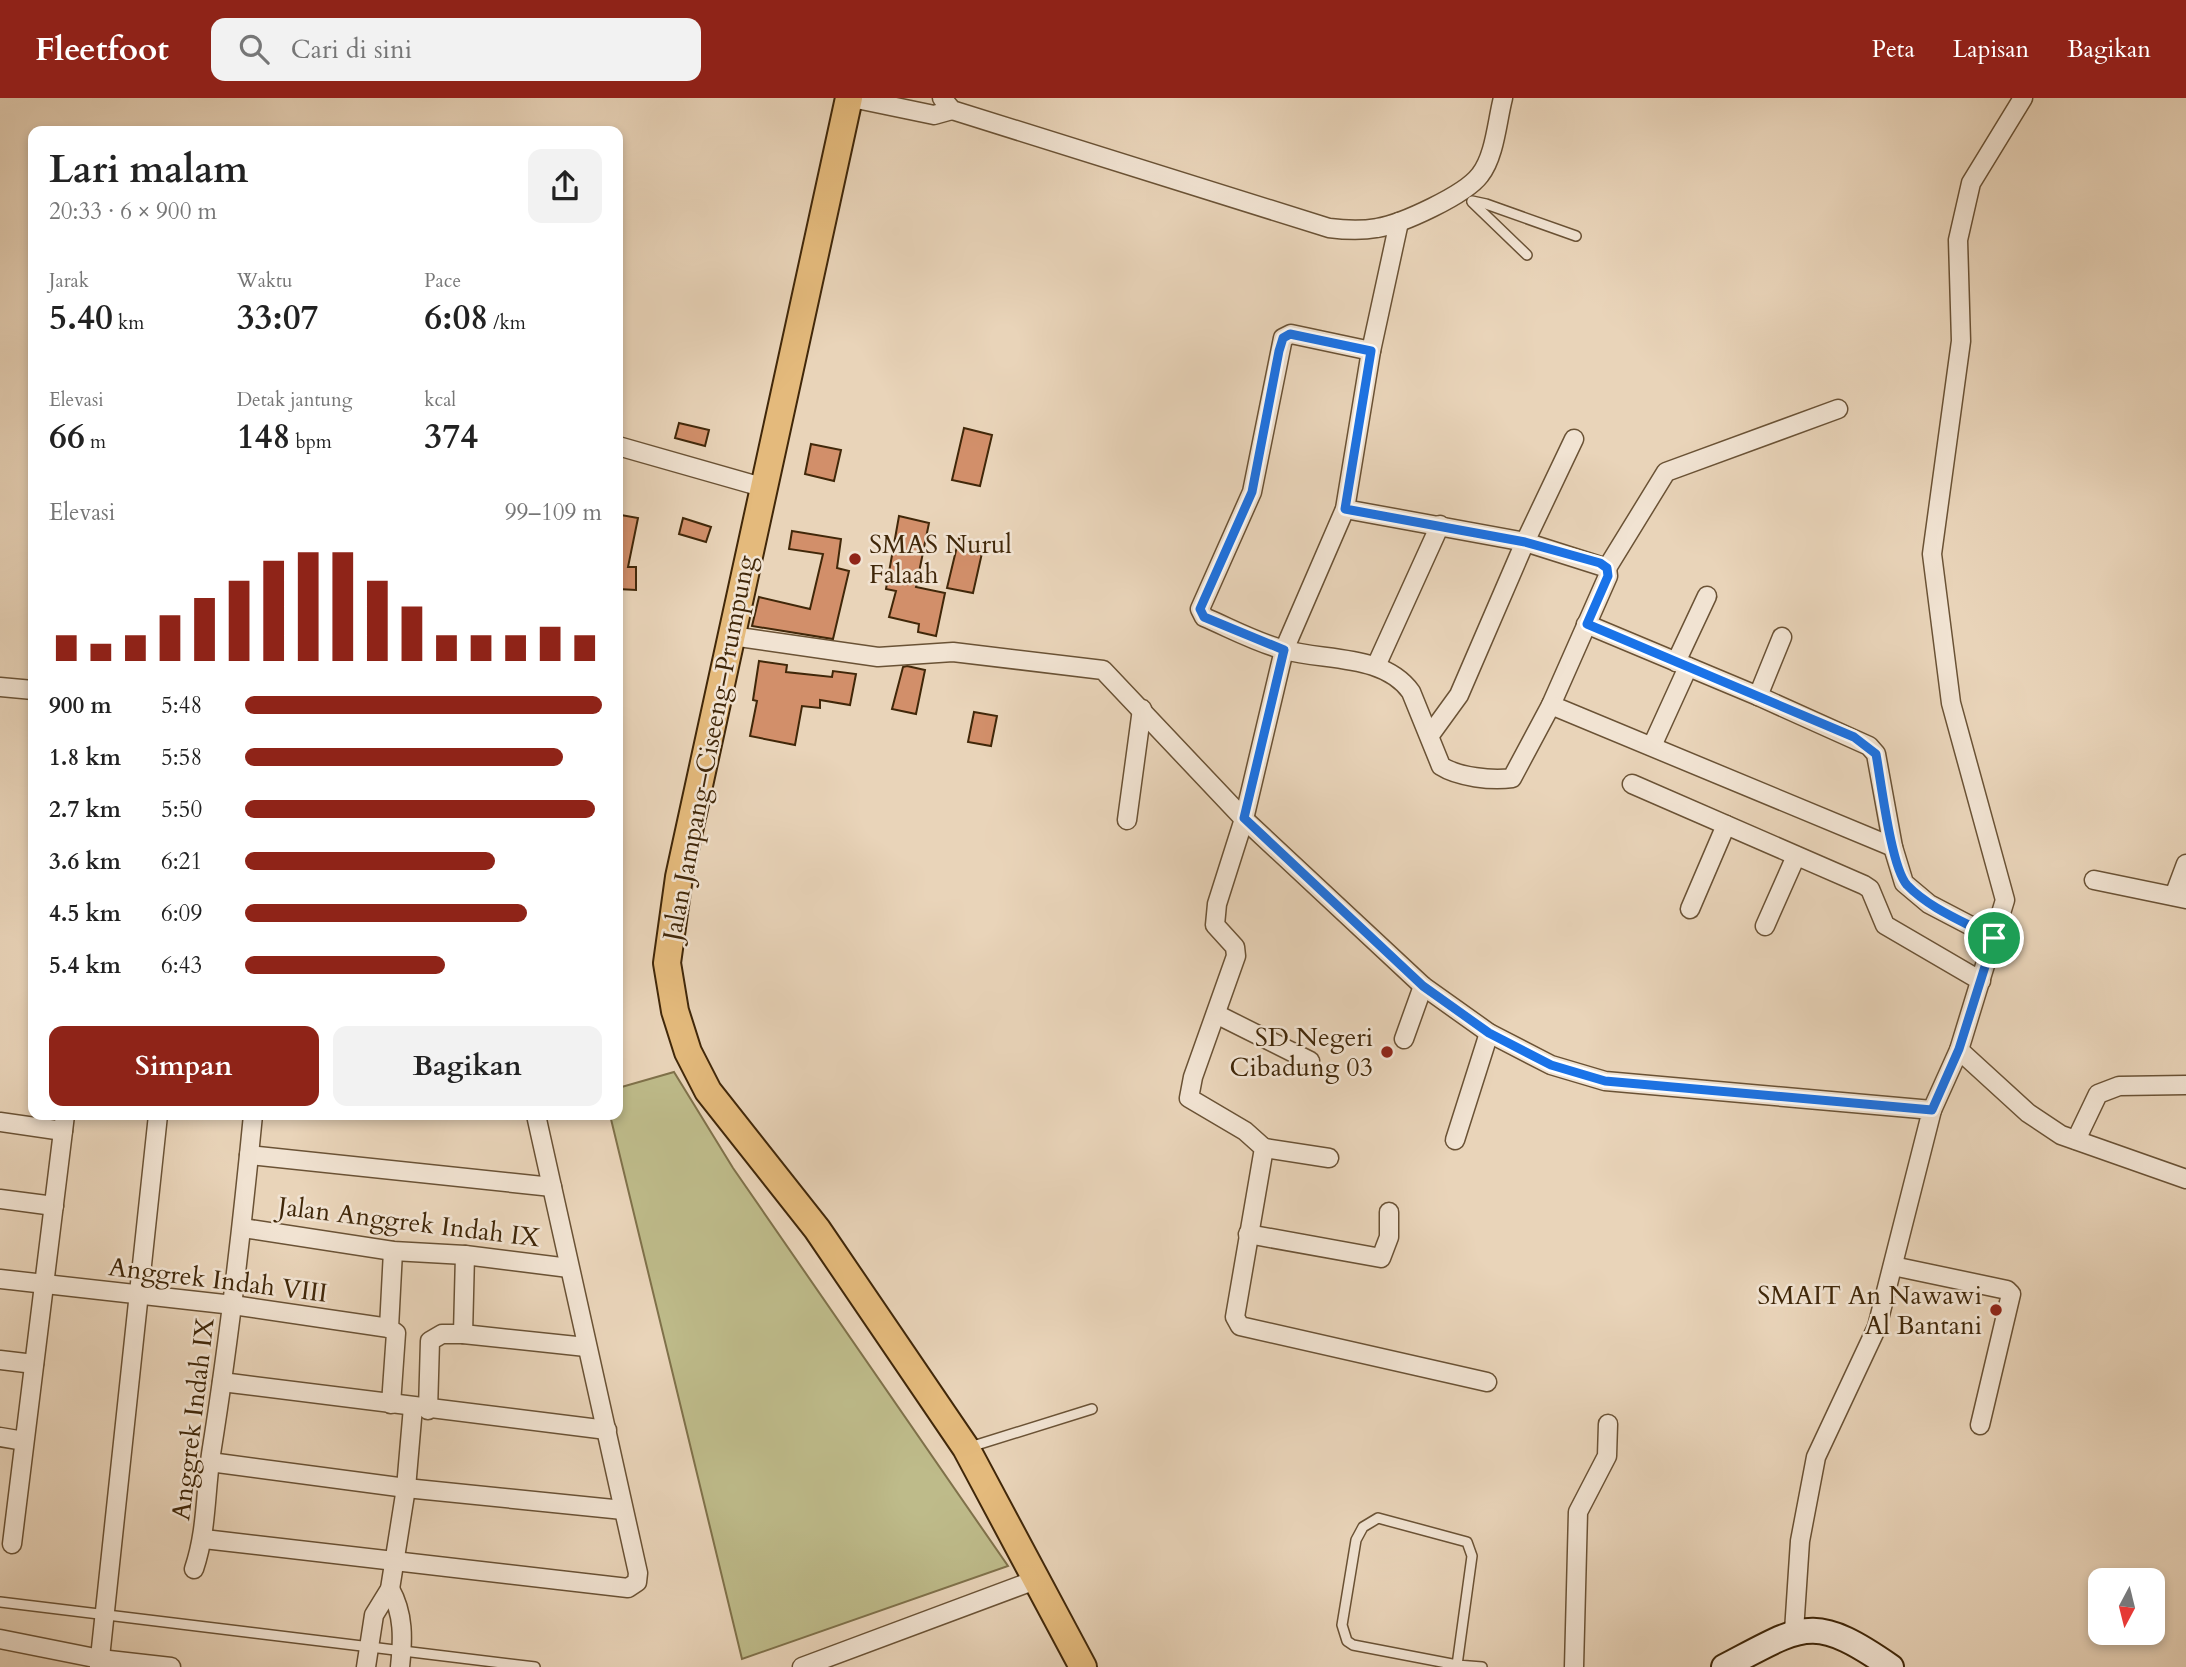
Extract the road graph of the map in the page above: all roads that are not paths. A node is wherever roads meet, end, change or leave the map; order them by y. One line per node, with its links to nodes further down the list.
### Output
1 (851, 98): 4 (street); 13 (main road, Jalan Jampang–Ciseeng–Prumpung)
2 (1503, 98): 5 (street)
3 (2024, 98): 43 (street)
4 (947, 104): 6 (street)
5 (1467, 196): 6 (street); 7 (lane); 8 (lane)
6 (1399, 222): 9 (street)
7 (1576, 236)
8 (1527, 255)
9 (1371, 351): 14 (street); 22 (street)
10 (1838, 409): 17 (street)
11 (1574, 439): 16 (street)
12 (623, 447): 13 (street)
13 (762, 487): 20 (main road, Jalan Jampang–Ciseeng–Prumpung)
14 (1345, 509): 15 (street); 22 (street)
15 (1440, 525): 16 (street); 24 (street)
16 (1525, 542): 17 (street); 30 (street)
17 (1607, 568): 19 (street)
18 (1707, 596): 23 (street)
19 (1587, 624): 23 (street); 28 (street)
20 (732, 636): 29 (street); 93 (main road, Jalan Jampang–Ciseeng–Prumpung)
21 (1782, 637): 27 (street)
22 (1284, 650): 24 (street); 33 (street)
23 (1682, 665): 27 (street); 31 (street)
24 (1376, 666): 30 (street)
25 (0, 687): 26 (street)
26 (28, 690)
27 (1758, 696): 36 (street)
28 (1551, 705): 30 (street); 31 (street)
29 (1142, 709): 33 (street); 34 (street)
30 (1430, 735)
31 (1652, 746): 36 (street)
32 (1632, 784): 35 (street)
33 (1244, 818): 45 (street); 46 (street)
34 (1127, 820)
35 (1726, 825): 37 (street); 41 (street)
36 (1893, 847): 43 (street)
37 (1796, 856): 42 (street); 44 (street)
38 (2186, 864): 40 (street)
39 (2094, 880): 40 (street)
40 (2180, 897)
41 (1690, 909)
42 (1765, 926)
43 (1994, 938): 44 (street)
44 (1981, 981): 49 (street)
45 (1423, 986): 47 (street); 48 (street)
46 (1216, 1014): 50 (street); 60 (street)
47 (1489, 1033): 52 (street); 58 (street)
48 (1404, 1039)
49 (1959, 1049): 52 (street); 59 (street)
50 (1310, 1061)
51 (2186, 1085): 59 (street)
52 (1932, 1110): 72 (street)
53 (157, 1120): 76 (street)
54 (252, 1120): 61 (street, Anggrek Indah IX)
55 (537, 1120): 64 (street)
56 (0, 1122): 57 (street)
57 (64, 1123): 66 (street)
58 (1455, 1140)
59 (2076, 1140): 63 (street)
60 (1264, 1148): 62 (street); 69 (street)
61 (249, 1155): 64 (street); 68 (street, Anggrek Indah IX)
62 (1329, 1158)
63 (2186, 1179)
64 (552, 1187): 73 (street)
65 (0, 1199): 66 (street)
66 (54, 1206): 75 (street)
67 (1389, 1212): 69 (street)
68 (243, 1228): 70 (street, Jalan Anggrek Indah IX); 77 (street, Anggrek Indah IX)
69 (1248, 1234): 83 (street)
70 (393, 1251): 71 (street, Jalan Anggrek Indah IX); 78 (street)
71 (465, 1255): 73 (street, Jalan Anggrek Indah IX); 79 (street)
72 (1893, 1266): 89 (street); 106 (street)
73 (569, 1268): 80 (street)
74 (0, 1279): 75 (street, Anggrek Indah VIII)
75 (41, 1285): 76 (street, Anggrek Indah VIII); 82 (street)
76 (139, 1296): 77 (street, Anggrek Indah VIII); 105 (street)
77 (233, 1305): 78 (street, Anggrek Indah VIII); 84 (street, Anggrek Indah IX)
78 (389, 1328): 85 (street)
79 (463, 1335): 80 (street); 86 (street)
80 (586, 1347): 90 (street)
81 (0, 1360): 82 (street)
82 (34, 1364): 92 (street)
83 (1487, 1381)
84 (222, 1382): 85 (street); 94 (street, Anggrek Indah IX)
85 (391, 1404): 86 (street)
86 (420, 1409): 90 (street); 95 (street)
87 (1092, 1409): 93 (lane)
88 (1608, 1424): 118 (street)
89 (1980, 1425)
90 (607, 1430): 97 (street)
91 (0, 1437): 92 (street)
92 (24, 1441): 96 (street)
93 (966, 1448): 102 (main road, Jalan Jampang–Ciseeng–Prumpung)
94 (210, 1462): 95 (street); 98 (street, Anggrek Indah IX)
95 (406, 1488): 97 (street); 100 (street)
96 (7, 1509): 99 (street)
97 (623, 1510): 100 (street)
98 (204, 1539): 100 (street); 101 (street, Anggrek Indah IX)
99 (12, 1544)
100 (394, 1563): 103 (street)
101 (194, 1569)
102 (1038, 1580): 115 (street); 116 (main road, Jalan Jampang–Ciseeng–Prumpung)
103 (390, 1588): 108 (street); 109 (street)
104 (0, 1602): 105 (lane)
105 (102, 1615): 108 (lane); 110 (street)
106 (1794, 1631): 119 (street); 120 (street)
107 (0, 1639): 110 (street)
108 (368, 1647): 109 (lane); 113 (street)
109 (401, 1659): 114 (lane)
110 (99, 1663): 112 (street)
111 (1457, 1665): 111 (lane); 117 (lane)
112 (171, 1667)
113 (366, 1667)
114 (536, 1667)
115 (802, 1667)
116 (1083, 1667)
117 (1482, 1667)
118 (1574, 1667)
119 (1724, 1667)
120 (1891, 1667)

